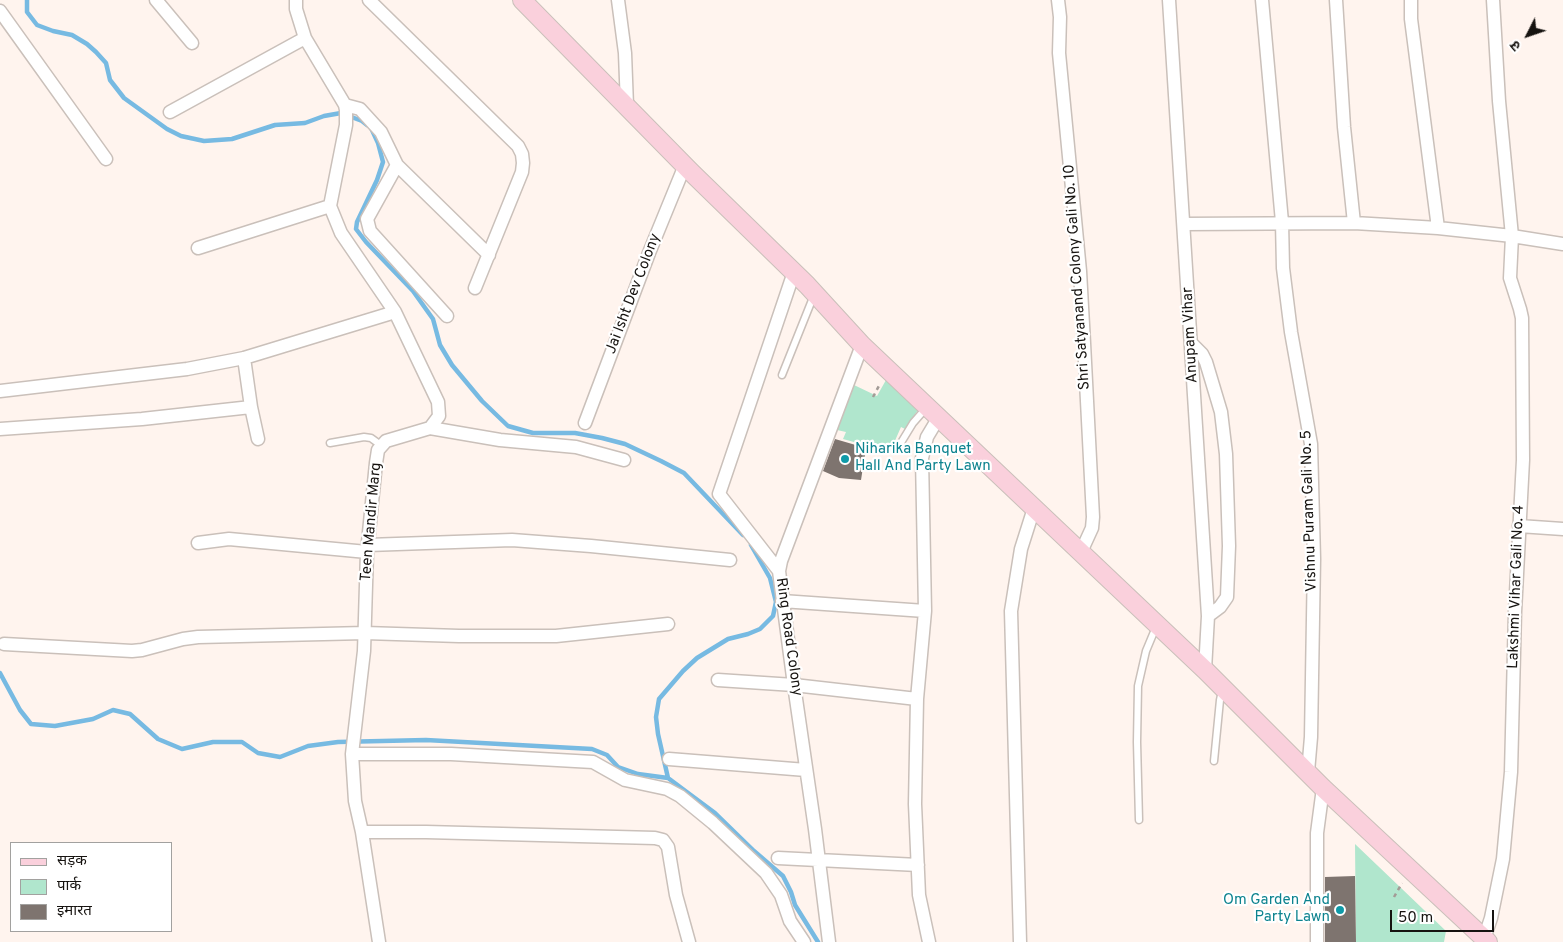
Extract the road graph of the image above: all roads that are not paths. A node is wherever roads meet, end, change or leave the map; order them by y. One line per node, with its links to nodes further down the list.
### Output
1 (156, 0): 14 (street)
2 (296, 0): 13 (street)
3 (369, 0): 29 (street)
4 (618, 0): 15 (street)
5 (1058, 0): 55 (street, Shri Satyanand Colony Gali No. 10)
6 (1262, 0): 22 (street, Vishnu Puram Gali No. 5)
7 (1336, 0): 23 (street)
8 (1411, 0): 25 (street)
9 (1493, 0): 26 (street, Lakshmi Vihar Gali No. 4)
10 (1169, 1): 24 (street, Anupam Vihar)
11 (528, 3): 15 (street)
12 (0, 11): 18 (street)
13 (305, 38): 16 (street); 17 (street)
14 (192, 43)
15 (627, 106): 20 (street)
16 (346, 107): 19 (street); 21 (street)
17 (170, 112)
18 (106, 159)
19 (397, 165): 29 (street); 34 (street)
20 (685, 165): 30 (street); 42 (street, Jai Isht Dev Colony)
21 (330, 206): 28 (street); 33 (street)
22 (1282, 222): 23 (street); 24 (street); 74 (street, Vishnu Puram Gali No. 5)
23 (1354, 223): 25 (street)
24 (1184, 224): 35 (street, Anupam Vihar)
25 (1438, 228): 26 (street)
26 (1512, 236): 27 (street); 51 (street, Lakshmi Vihar Gali No. 4)
27 (1563, 244)
28 (198, 248)
29 (489, 255): 31 (street)
30 (794, 272): 32 (street); 57 (street)
31 (475, 288)
32 (814, 293): 36 (street); 38 (lane)
33 (395, 312): 37 (street); 43 (street)
34 (447, 316)
35 (1192, 344): 60 (street, Anupam Vihar); 60 (street)
36 (862, 345): 41 (street); 57 (street, Ring Road Colony)
37 (244, 358): 39 (street); 40 (street)
38 (782, 375)
39 (0, 391)
40 (251, 407): 44 (street); 45 (street)
41 (933, 412): 48 (lane); 50 (street); 59 (street)
42 (585, 423)
43 (430, 428): 47 (street, Teen Mandir Marg); 49 (street)
44 (0, 429)
45 (258, 439)
46 (330, 443): 47 (lane)
47 (382, 446): 54 (street, Teen Mandir Marg)
48 (900, 449)
49 (624, 460)
50 (1034, 508): 55 (street); 87 (street)
51 (1519, 526): 52 (street); 81 (street, Lakshmi Vihar Gali No. 4)
52 (1563, 529)
53 (198, 543): 54 (street)
54 (368, 548): 56 (street); 63 (street, Teen Mandir Marg)
55 (1081, 552): 62 (street)
56 (730, 560)
57 (779, 570): 58 (street, Ring Road Colony)
58 (782, 601): 59 (street); 67 (street, Ring Road Colony)
59 (925, 611): 69 (street)
60 (1208, 616): 65 (street, Anupam Vihar)
61 (668, 624): 63 (street)
62 (1157, 625): 65 (street); 76 (lane)
63 (365, 633): 64 (street); 70 (street, Teen Mandir Marg)
64 (4, 644)
65 (1205, 670): 68 (street)
66 (718, 680): 67 (street)
67 (794, 685): 69 (street); 73 (street, Ring Road Colony)
68 (1223, 688): 72 (lane); 74 (street)
69 (917, 699): 80 (street)
70 (353, 746): 77 (street, Teen Mandir Marg); 84 (street)
71 (670, 759): 73 (street)
72 (1214, 762)
73 (806, 770): 79 (street, Ring Road Colony)
74 (1308, 772): 75 (street)
75 (1323, 788): 81 (street); 88 (street)
76 (1138, 820)
77 (362, 832): 82 (street, Teen Mandir Marg); 83 (street)
78 (778, 858): 79 (street)
79 (819, 860): 80 (street); 85 (street, Ring Road Colony)
80 (918, 864): 86 (street)
81 (1482, 939)
82 (379, 942)
83 (689, 942)
84 (804, 942)
85 (829, 942)
86 (929, 942)
87 (1020, 942)
88 (1317, 942)

